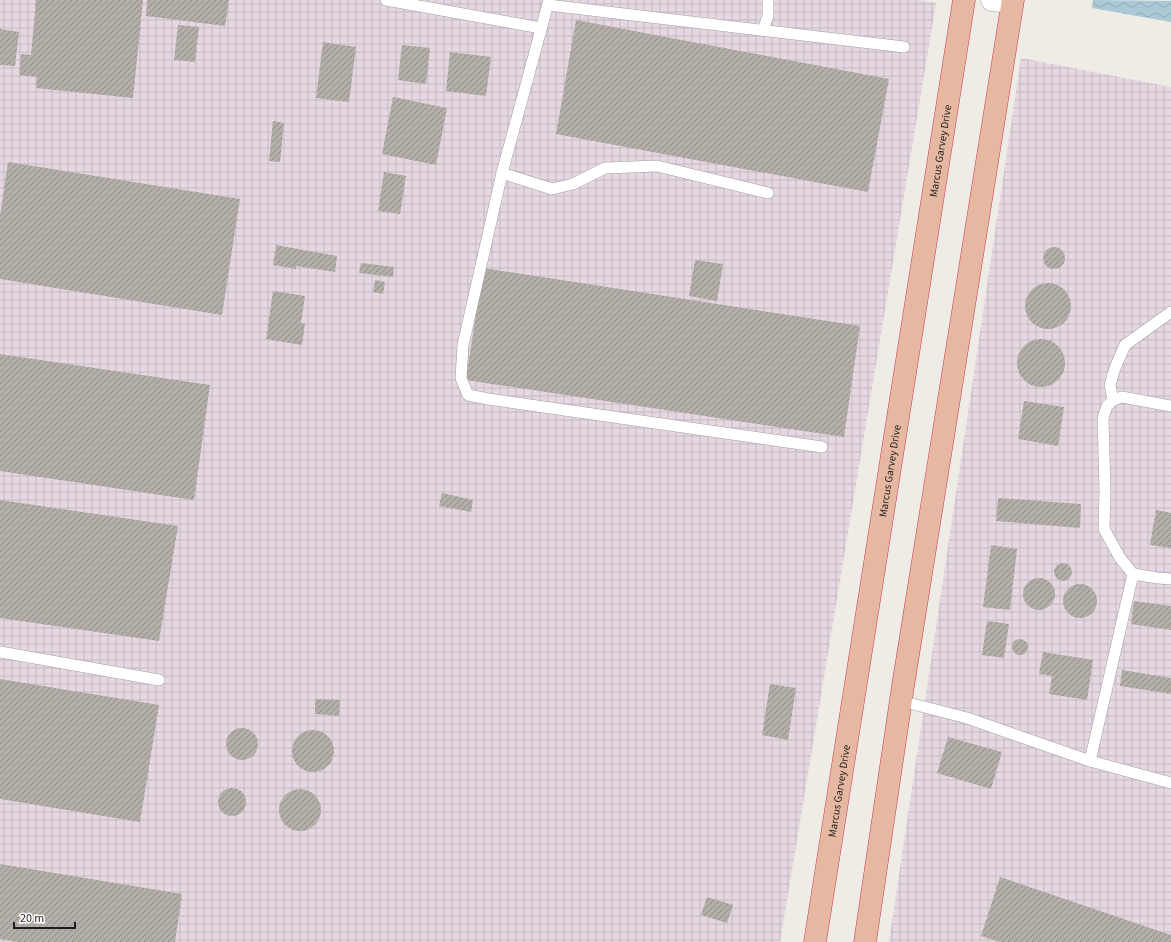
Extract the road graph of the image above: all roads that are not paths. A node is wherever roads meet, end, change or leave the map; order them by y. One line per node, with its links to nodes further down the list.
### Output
1 (386, 0): 6 (lane)
2 (768, 0): 7 (lane)
3 (964, 0): 22 (highway, Marcus Garvey Drive)
4 (1006, 1): 19 (highway)
5 (548, 2): 6 (lane); 7 (lane)
6 (541, 28): 9 (lane)
7 (763, 30): 8 (lane)
8 (904, 47)
9 (502, 173): 10 (lane); 14 (lane)
10 (768, 193)
11 (1171, 312): 12 (lane)
12 (1113, 400): 13 (lane); 15 (lane)
13 (1171, 406)
14 (822, 447)
15 (1133, 574): 16 (lane); 20 (lane)
16 (1171, 579)
17 (0, 652): 18 (lane)
18 (159, 680)
19 (901, 701): 20 (lane); 23 (highway)
20 (1090, 761): 21 (lane)
21 (1171, 783)
22 (815, 942)
23 (866, 942)

